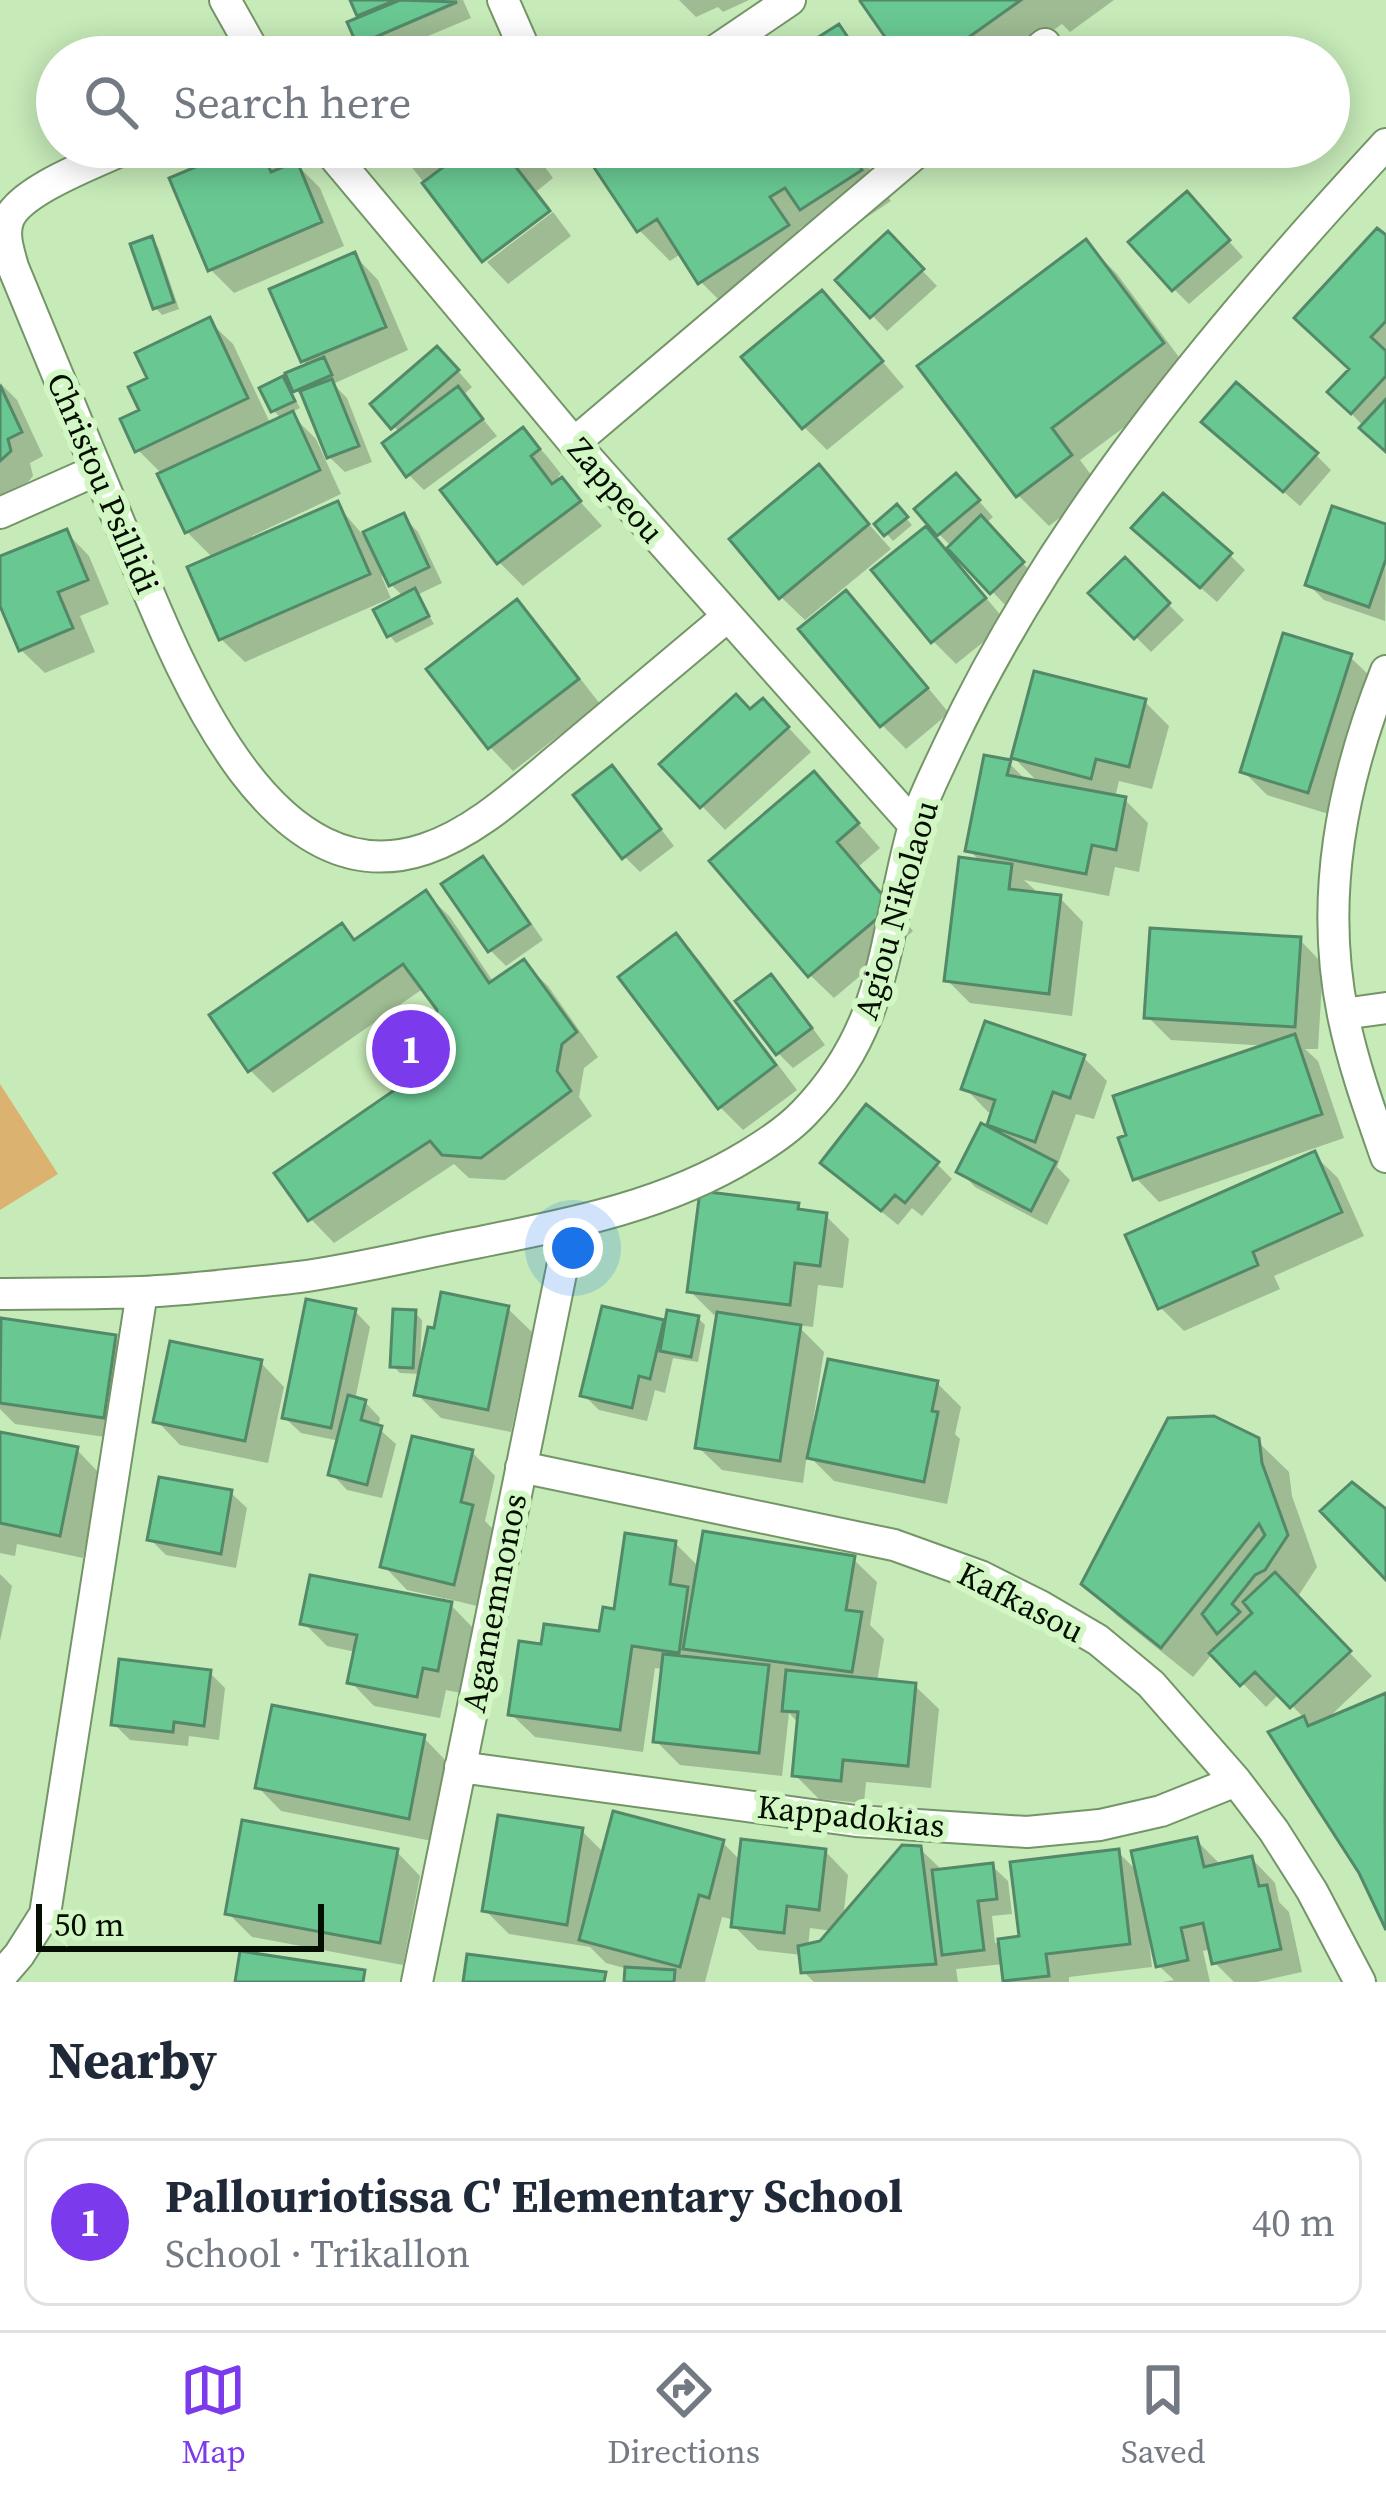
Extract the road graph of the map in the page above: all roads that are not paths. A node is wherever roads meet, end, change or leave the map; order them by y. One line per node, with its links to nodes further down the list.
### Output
1 (224, 0): 4 (street)
2 (503, 0): 5 (street)
3 (790, 0): 6 (street)
4 (245, 36)
5 (519, 36)
6 (737, 36)
7 (1386, 144): 16 (street, Agiou Nikolaou)
8 (87, 168): 12 (street, Christou Psillidi)
9 (344, 168): 11 (street, Zappeou)
10 (898, 168): 11 (street)
11 (574, 443): 14 (street, Zappeou)
12 (97, 470): 13 (street); 14 (street, Christou Psillidi)
13 (0, 513)
14 (728, 616): 16 (street, Zappeou)
15 (1386, 671): 18 (street)
16 (914, 825): 20 (street, Agiou Nikolaou)
17 (1386, 1008): 18 (street)
18 (1343, 1014): 19 (street)
19 (1386, 1157)
20 (571, 1224): 21 (street, Agiou Nikolaou); 23 (street, Agamemnonos)
21 (142, 1292): 22 (street, Agiou Nikolaou); 26 (street)
22 (0, 1294)
23 (521, 1467): 24 (street, Agamemnonos); 25 (street, Kafkasou)
24 (460, 1767): 25 (street, Kappadokias); 27 (street, Agamemnonos)
25 (1237, 1781): 28 (street, Kafkasou)
26 (0, 1977)
27 (417, 1982)
28 (1360, 1982)

